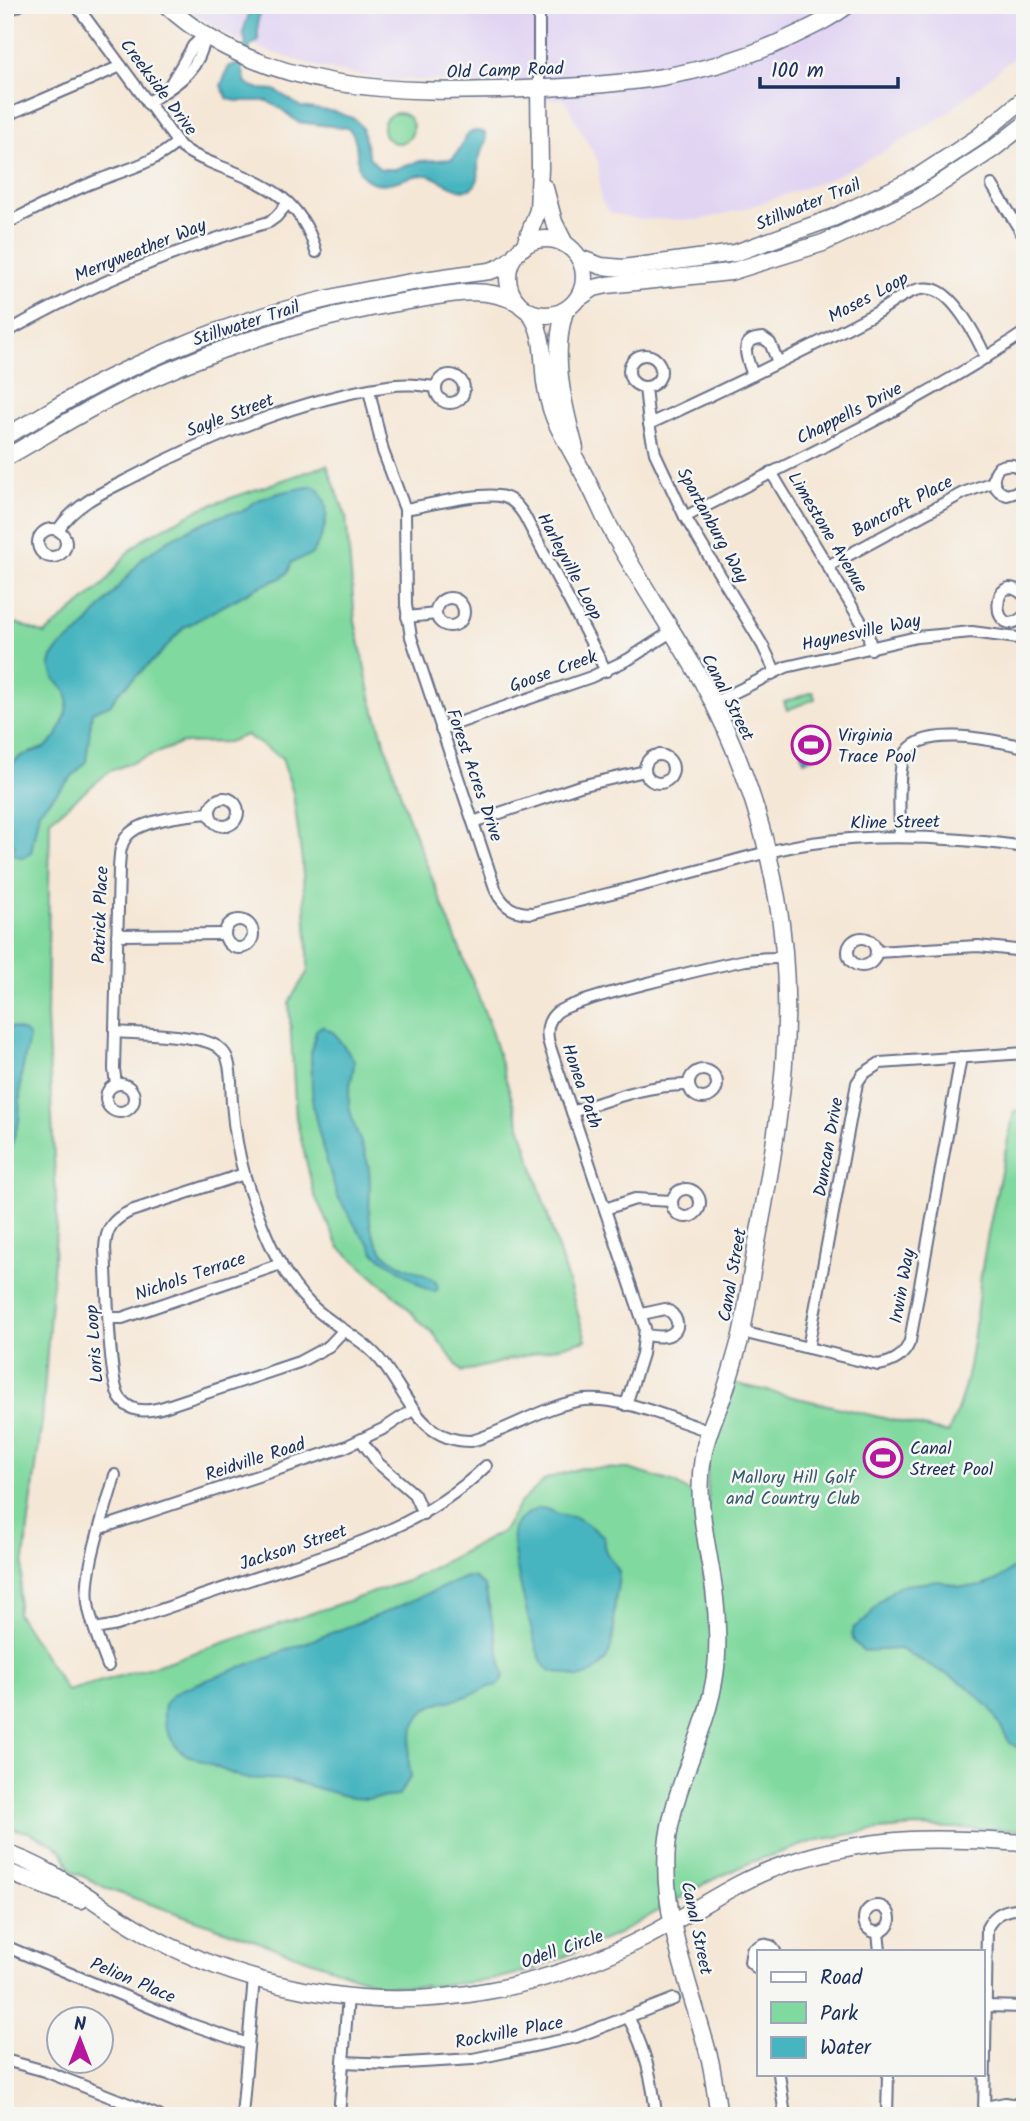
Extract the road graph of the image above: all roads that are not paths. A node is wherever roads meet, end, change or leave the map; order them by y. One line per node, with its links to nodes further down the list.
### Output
1 (20, 5): 6 (street)
2 (76, 5): 8 (street, Creekside Drive)
3 (166, 5): 7 (street, Old Camp Road)
4 (539, 5): 9 (street)
5 (848, 5): 9 (street, Old Camp Road)
6 (5, 12)
7 (206, 34): 9 (street, Old Camp Road); 11 (street)
8 (121, 66): 11 (street, Creekside Drive); 12 (street)
9 (539, 88): 15 (street)
10 (1025, 98): 24 (street, Stillwater Trail)
11 (148, 103): 14 (street, Creekside Drive)
12 (5, 116)
13 (1025, 124): 25 (street)
14 (177, 142): 17 (street, Creekside Drive); 19 (street)
15 (540, 168): 21 (street); 23 (street)
16 (992, 185): 18 (street)
17 (288, 203): 22 (street, Creekside Drive); 29 (street, Merryweather Way)
18 (1020, 219): 20 (street)
19 (5, 224)
20 (1025, 237)
21 (565, 244): 23 (street); 24 (street)
22 (316, 252)
23 (518, 253): 26 (street); 38 (street, Stillwater Trail)
24 (579, 258): 25 (street)
25 (578, 299): 27 (street)
26 (522, 306): 27 (street); 36 (street, Canal Street); 39 (street, Stillwater Trail)
27 (565, 311): 36 (street, Canal Street)
28 (1025, 332): 30 (street, Chappells Drive)
29 (5, 333)
30 (986, 358): 31 (street, Moses Loop); 40 (street, Chappells Drive)
31 (778, 362): 32 (street, Moses Loop); 32 (street)
32 (753, 374): 37 (street, Moses Loop)
33 (436, 387): 35 (street, Sayle Street)
34 (645, 387): 37 (street, Spartanburg Way)
35 (369, 390): 44 (street, Forest Acres Drive); 46 (street, Sayle Street)
36 (556, 397): 53 (street, Canal Street)
37 (649, 424): 45 (street, Spartanburg Way)
38 (5, 436)
39 (5, 458)
40 (771, 472): 45 (street, Chappells Drive); 47 (street, Limestone Avenue)
41 (1025, 477): 42 (street, Bancroft Place)
42 (993, 482): 43 (street); 47 (street, Bancroft Place)
43 (1025, 482)
44 (405, 509): 51 (street, Forest Acres Drive); 57 (street, Harleyville Loop)
45 (685, 517): 58 (street, Spartanburg Way)
46 (58, 530)
47 (828, 566): 56 (street, Limestone Avenue)
48 (1025, 596): 52 (street)
49 (436, 614): 51 (street)
50 (1025, 615): 52 (street)
51 (407, 617): 60 (street, Forest Acres Drive)
52 (1009, 621): 54 (street)
53 (671, 632): 57 (street, Goose Creek); 59 (street, Canal Street)
54 (1007, 636): 55 (street, Haynesville Way); 56 (street, Haynesville Way)
55 (1025, 639)
56 (871, 649): 58 (street, Haynesville Way)
57 (606, 671): 60 (street, Goose Creek)
58 (775, 671): 59 (street, Haynesville Way)
59 (713, 703): 67 (street, Canal Street)
60 (441, 729): 64 (street, Forest Acres Drive)
61 (1025, 747): 65 (street)
62 (645, 771): 64 (street)
63 (210, 813): 69 (street, Patrick Place)
64 (473, 822): 67 (street, Forest Acres Drive)
65 (900, 837): 66 (street, Kline Street); 67 (street, Kline Street)
66 (1025, 847)
67 (767, 851): 72 (street, Canal Street)
68 (225, 934): 69 (street)
69 (117, 935): 73 (street, Patrick Place)
70 (1025, 951): 71 (street)
71 (876, 952)
72 (783, 958): 78 (street, Honea Path); 86 (street, Canal Street)
73 (115, 1032): 76 (street, Patrick Place); 79 (street)
74 (1025, 1053): 75 (street, Duncan Drive)
75 (961, 1058): 88 (street, Duncan Drive); 88 (street, Irwin Way)
76 (116, 1084)
77 (689, 1085): 78 (street)
78 (572, 1112): 81 (street, Honea Path)
79 (244, 1174): 82 (street); 84 (street, Loris Loop)
80 (672, 1201): 81 (street)
81 (605, 1209): 83 (street, Honea Path)
82 (281, 1264): 84 (street, Nichols Terrace); 85 (street)
83 (642, 1314): 87 (street, Honea Path); 87 (street)
84 (110, 1318): 85 (street, Loris Loop)
85 (344, 1330): 90 (street)
86 (742, 1332): 88 (street, Irwin Way); 91 (street, Canal Street)
87 (645, 1335): 89 (street, Honea Path)
88 (808, 1348)
89 (626, 1405): 90 (street); 91 (street)
90 (414, 1409): 92 (street, Reidville Road)
91 (710, 1432): 104 (street, Canal Street)
92 (361, 1440): 95 (street); 96 (street, Reidville Road)
93 (486, 1466): 95 (street, Jackson Street)
94 (115, 1475): 96 (street)
95 (423, 1514): 97 (street, Jackson Street)
96 (101, 1528): 97 (street)
97 (95, 1629): 98 (street)
98 (108, 1666)
99 (1025, 1843): 104 (street, Odell Circle)
100 (5, 1853): 103 (street, Odell Circle)
101 (5, 1871): 103 (street, Odell Circle)
102 (1025, 1908): 113 (street)
103 (107, 1910): 110 (street, Odell Circle)
104 (672, 1923): 111 (street, Odell Circle); 128 (street, Canal Street)
105 (878, 1933): 108 (street)
106 (5, 1946): 116 (street, Pelion Place)
107 (774, 1950): 109 (street)
108 (880, 1950)
109 (757, 1968)
110 (254, 1978): 111 (street, Odell Circle); 116 (street)
111 (348, 1996): 118 (street)
112 (674, 1999): 115 (street, Rockville Place)
113 (985, 2006): 114 (street); 122 (street)
114 (1025, 2007)
115 (628, 2017): 118 (street, Rockville Place); 123 (street)
116 (248, 2044): 125 (street)
117 (5, 2060): 124 (street)
118 (343, 2062): 126 (street)
119 (779, 2076): 129 (street)
120 (888, 2076): 130 (street)
121 (1025, 2106): 122 (street)
122 (985, 2111)
123 (655, 2114): 127 (street)
124 (159, 2116)
125 (242, 2116)
126 (339, 2116)
127 (643, 2116)
128 (719, 2116)
129 (785, 2116)
130 (887, 2116)

